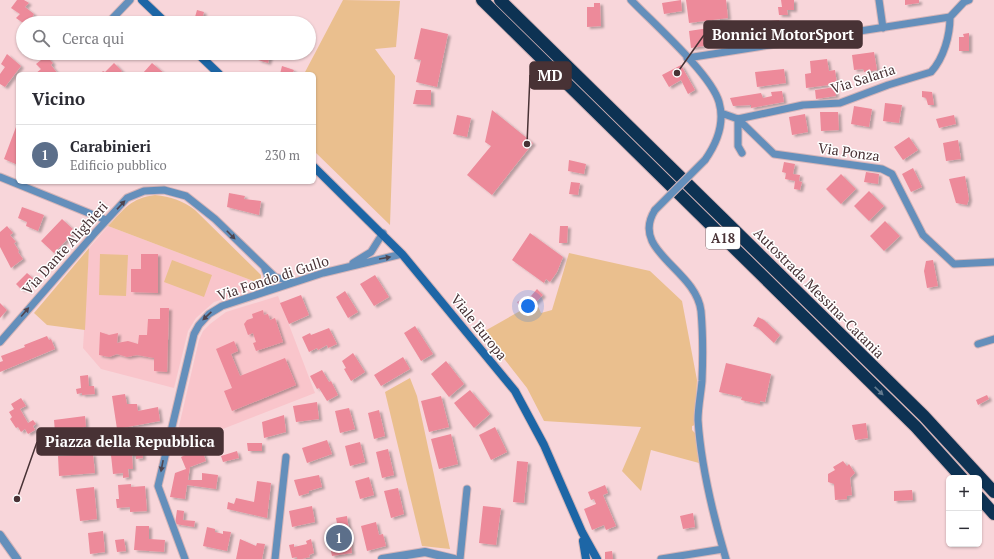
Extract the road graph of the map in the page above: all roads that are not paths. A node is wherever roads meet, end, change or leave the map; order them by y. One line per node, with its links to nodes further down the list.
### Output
1 (130, 0): 9 (street)
2 (142, 0): 10 (main road)
3 (482, 0): 34 (highway, Autostrada Messina-Catania / A18, one-way to 34)
4 (491, 0): 33 (highway)
5 (500, 0): 33 (highway, Autostrada Messina-Catania / A18)
6 (631, 0): 13 (street)
7 (879, 0): 12 (street)
8 (969, 0): 11 (street)
9 (115, 16)
10 (159, 16)
11 (950, 17): 12 (street); 17 (street, Via Salaria)
12 (884, 28): 13 (street)
13 (687, 58): 16 (street)
14 (204, 60): 15 (main road)
15 (217, 72)
16 (721, 113): 17 (street); 41 (street, bridge)
17 (738, 119): 18 (street); 24 (street, Via Ponza)
18 (742, 153)
19 (316, 168): 22 (main road, Viale Europa)
20 (0, 178): 21 (street)
21 (106, 220): 25 (street, Via Dante Alighieri, one-way to 25); 30 (street, Via Dante Alighieri, one-way to 21)
22 (383, 233): 23 (main road, Viale Europa); 26 (street)
23 (402, 254): 26 (street, one-way to 23); 39 (main road, Viale Europa)
24 (994, 262)
25 (264, 267): 27 (street, Via Dante Alighieri); 28 (street)
26 (340, 269): 27 (street, Via Fondo di Gullo)
27 (295, 282): 28 (street, Via Fondo di Gullo)
28 (267, 292): 43 (street, Via Fondo di Gullo, one-way to 43)
29 (994, 339): 31 (street)
30 (0, 342)
31 (978, 344)
32 (286, 457): 44 (street)
33 (966, 462): 36 (highway, Autostrada Messina-Catania / A18)
34 (959, 475)
35 (467, 489): 47 (street)
36 (994, 492)
37 (982, 500): 38 (highway)
38 (994, 514)
39 (582, 532): 48 (main road); 49 (main road)
40 (0, 535): 42 (street)
41 (723, 549): 50 (street); 51 (street)
42 (17, 559)
43 (185, 559)
44 (274, 559)
45 (382, 559): 46 (street)
46 (454, 559)
47 (460, 559)
48 (586, 559)
49 (597, 559)
50 (660, 559)
51 (726, 559)

